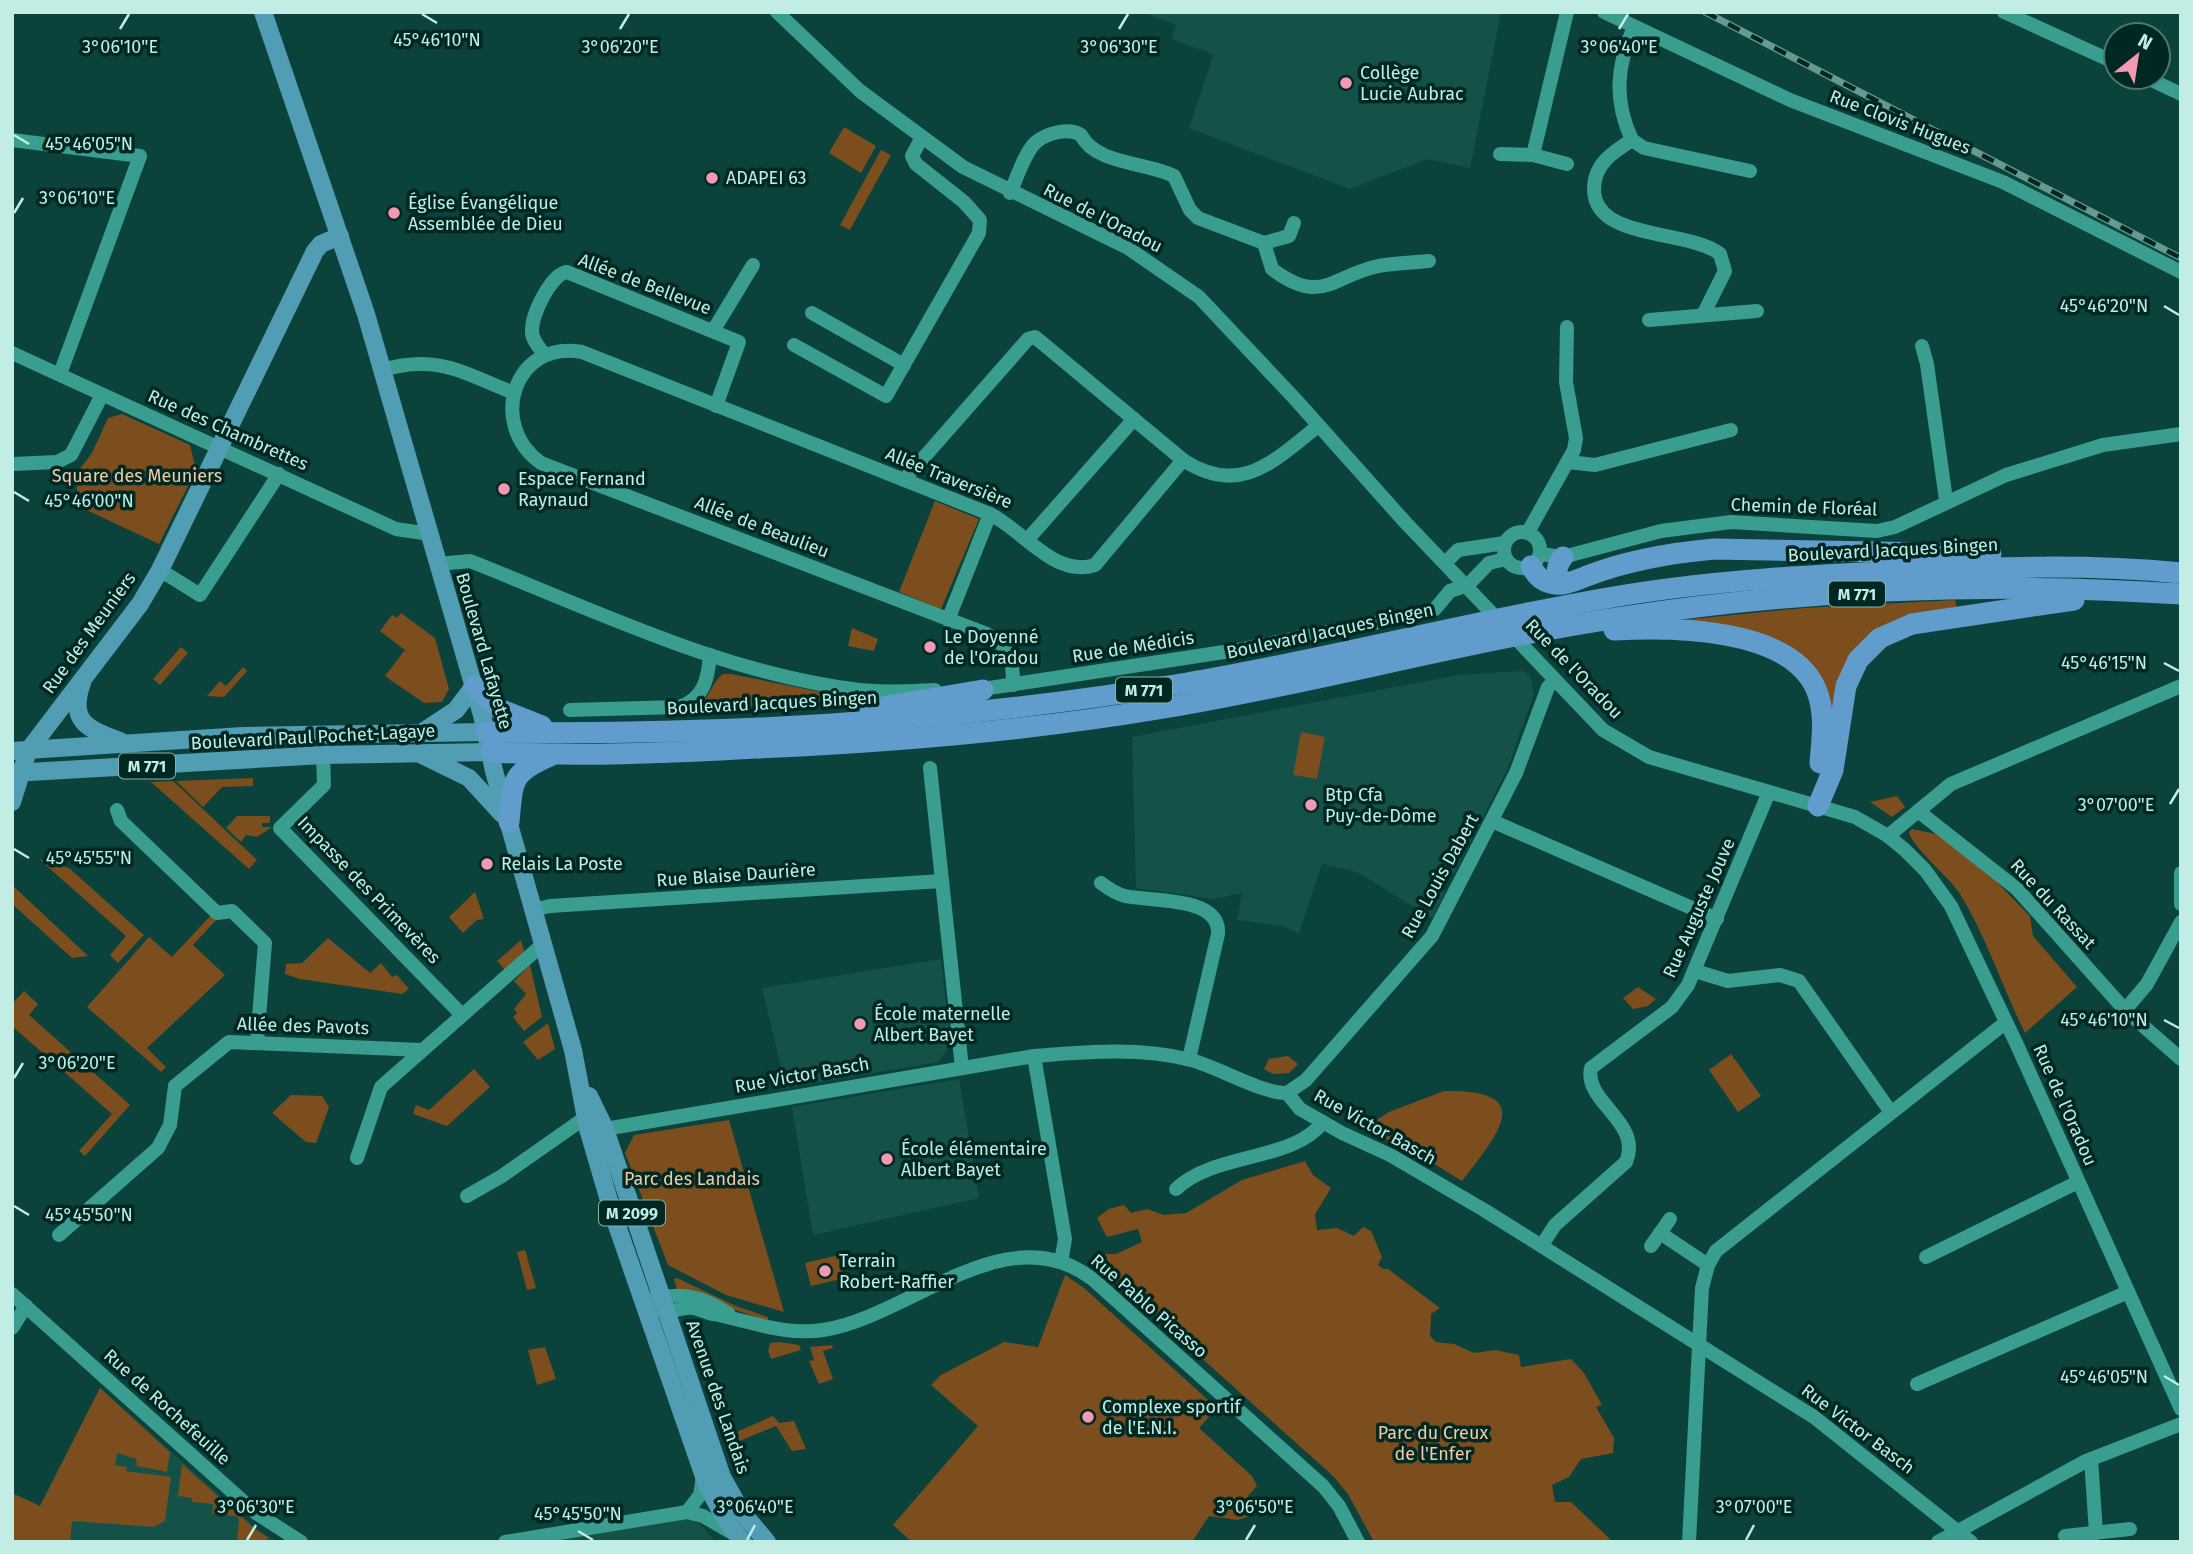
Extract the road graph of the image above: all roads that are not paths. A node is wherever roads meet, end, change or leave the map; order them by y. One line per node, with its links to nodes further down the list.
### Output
1 (263, 12): 17 (main road, Boulevard Lafayette)
2 (776, 12): 8 (street, Rue de l'Oradou)
3 (1567, 12): 12 (street)
4 (1604, 12): 6 (street, Rue Clovis Hugues)
5 (2006, 13): 7 (street)
6 (1634, 27): 10 (street); 21 (street, Rue Clovis Hugues)
7 (2102, 57)
8 (922, 138): 15 (street, Rue de l'Oradou); 32 (street)
9 (12, 140): 34 (street)
10 (1632, 140): 14 (street); 24 (street)
11 (1500, 154): 12 (street)
12 (1533, 155): 13 (street)
13 (1567, 164)
14 (1750, 171)
15 (1010, 193): 18 (street); 39 (street, Rue de l'Oradou)
16 (1294, 223): 18 (street)
17 (341, 236): 33 (main road, Boulevard Lafayette); 42 (main road, Rue des Meuniers)
18 (1264, 243): 19 (street)
19 (1429, 261)
20 (753, 265): 27 (street)
21 (2181, 272)
22 (1757, 311): 24 (street)
23 (812, 313): 32 (street)
24 (1703, 315): 25 (street)
25 (1649, 320)
26 (1567, 327): 44 (street)
27 (713, 331): 31 (street, Allée de Bellevue); 37 (street, Allée de Bellevue)
28 (794, 345): 32 (street)
29 (1922, 346): 48 (street)
30 (12, 353): 34 (street, Rue des Chambrettes)
31 (544, 354): 35 (street); 37 (street, Allée Traversière)
32 (904, 365)
33 (382, 370): 35 (street); 51 (main road, Boulevard Lafayette)
34 (60, 374): 36 (street, Rue des Chambrettes)
35 (514, 393): 64 (street, Allée de Beaulieu)
36 (102, 395): 42 (street, Rue des Chambrettes); 45 (street)
37 (716, 406): 47 (street, Allée Traversière)
38 (1135, 419): 43 (street); 47 (street); 52 (street)
39 (1318, 426): 43 (street); 57 (street, Rue de l'Oradou)
40 (1731, 430): 44 (street)
41 (2181, 434): 48 (street, Chemin de Floréal)
42 (220, 446): 46 (street, Rue des Chambrettes); 60 (main road, Rue des Meuniers)
43 (1183, 460): 52 (street, Allée Traversière)
44 (1568, 462): 50 (street)
45 (12, 464)
46 (279, 474): 51 (street, Rue des Chambrettes); 60 (street)
47 (904, 480): 49 (street, Allée Traversière)
48 (1946, 500): 54 (street, Chemin de Floréal)
49 (990, 514): 52 (street, Allée Traversière); 64 (street)
50 (1528, 533): 53 (street); 56 (street)
51 (430, 534): 58 (main road, Boulevard Lafayette)
52 (1028, 539)
53 (1505, 543): 55 (street); 57 (street)
54 (1563, 557): 56 (street, Chemin de Floréal); 61 (highway)
55 (1506, 559): 56 (street); 62 (street)
56 (1535, 560): 61 (highway)
57 (1446, 562): 62 (street, Rue de l'Oradou)
58 (438, 564): 66 (street, Rue de Médicis); 70 (main road, Boulevard Lafayette)
59 (2082, 566): 61 (highway); 63 (highway, Boulevard Jacques Bingen / M 771); 74 (highway, Boulevard Jacques Bingen / M 771)
60 (160, 570): 67 (main road, Rue des Meuniers)
61 (1562, 583)
62 (1468, 585): 68 (street, Rue de l'Oradou); 69 (street, Rue de Médicis)
63 (2179, 587): 65 (highway, M 771); 86 (highway)
64 (948, 620): 69 (street, Allée de Beaulieu)
65 (1535, 633): 81 (highway, M 771); 86 (highway)
66 (710, 655): 72 (street, Rue de Médicis); 73 (street)
67 (84, 677): 78 (main road); 79 (main road, Rue des Meuniers)
68 (1555, 681): 85 (street, Rue de l'Oradou); 90 (street, Rue Louis Dabert)
69 (1013, 685): 72 (street, Rue de Médicis)
70 (474, 686): 75 (main road); 76 (highway); 77 (main road, Boulevard Lafayette)
71 (2181, 686): 89 (street)
72 (983, 690): 74 (highway)
73 (570, 710)
74 (803, 725): 76 (highway, Boulevard Jacques Bingen / M 771)
75 (424, 731): 77 (main road, Boulevard Paul Pochet-Lagaye / M 771); 78 (main road, Boulevard Paul Pochet-Lagaye / M 771)
76 (564, 733): 77 (highway, Boulevard Jacques Bingen / M 771)
77 (488, 742): 80 (main road, Boulevard Paul Pochet-Lagaye / M 771); 81 (highway, M 771); 91 (main road, Boulevard Lafayette / M 2099)
78 (127, 743): 79 (main road, Boulevard Paul Pochet-Lagaye / M 771)
79 (20, 751): 84 (main road, Rue des Meuniers)
80 (418, 752): 82 (main road, Boulevard Paul Pochet-Lagaye / M 771); 91 (main road)
81 (555, 754): 91 (highway)
82 (323, 755): 84 (main road, Boulevard Paul Pochet-Lagaye / M 771); 103 (street, Impasse des Primevères)
83 (930, 768): 94 (street)
84 (16, 773): 87 (main road, Rue des Meuniers)
85 (1769, 792): 86 (street, Rue de l'Oradou); 98 (street, Rue Auguste Jouve)
86 (1820, 799): 92 (street, Rue de l'Oradou)
87 (12, 802)
88 (117, 810): 105 (street)
89 (1918, 811): 92 (street); 102 (street, Rue du Rassat)
90 (1492, 821): 98 (street); 112 (street, Rue Louis Dabert)
91 (509, 822): 97 (main road, Boulevard Lafayette / M 2099)
92 (1888, 836): 104 (street, Rue de l'Oradou)
93 (2181, 873): 96 (street)
94 (942, 881): 97 (street, Rue Blaise Daurière); 110 (street)
95 (1101, 883): 108 (street)
96 (2181, 904)
97 (533, 910): 100 (main road, Boulevard Lafayette / M 2099)
98 (1717, 919): 101 (street, Rue Auguste Jouve)
99 (2181, 922): 102 (street)
100 (542, 945): 103 (street); 111 (main road, Boulevard Lafayette / M 2099)
101 (1695, 971): 113 (street); 124 (street, Rue Auguste Jouve)
102 (2125, 1010): 109 (street, Rue du Rassat)
103 (462, 1015): 106 (street)
104 (2005, 1023): 113 (street); 118 (street, Rue de l'Oradou)
105 (257, 1042): 106 (street, Allée des Pavots); 123 (street, Allée des Pavots)
106 (422, 1050): 117 (street)
107 (1034, 1056): 108 (street, Rue Victor Basch); 110 (street, Rue Victor Basch); 127 (street)
108 (1189, 1059): 112 (street, Rue Victor Basch)
109 (2181, 1059)
110 (962, 1068): 116 (street, Rue Victor Basch)
111 (579, 1074): 114 (main road, Boulevard Lafayette / M 2099); 116 (main road, Boulevard Lafayette / M 2099)
112 (1287, 1093): 115 (street, Rue Victor Basch)
113 (1890, 1111): 128 (street)
114 (586, 1117): 120 (street); 131 (main road, Boulevard Lafayette / M 2099)
115 (1323, 1122): 119 (street); 124 (street, Rue Victor Basch)
116 (605, 1129): 131 (main road, Boulevard Lafayette / M 2099)
117 (357, 1158)
118 (2078, 1182): 126 (street); 129 (street, Rue de l'Oradou)
119 (1175, 1189)
120 (467, 1196)
121 (1670, 1219): 122 (street)
122 (1660, 1233): 125 (street); 128 (street)
123 (59, 1235)
124 (1542, 1245): 136 (street, Rue Victor Basch)
125 (1651, 1246)
126 (1926, 1257)
127 (1060, 1262): 134 (street, Rue Pablo Picasso); 151 (street, Rue Pablo Picasso)
128 (1707, 1265): 136 (street)
129 (2128, 1292): 137 (street); 138 (street, Rue de l'Oradou)
130 (12, 1294): 132 (street, Rue de Rochefeuille)
131 (652, 1299): 133 (main road, Avenue des Landais / M 2099); 134 (street, Rue Pablo Picasso); 141 (main road, M 2099)
132 (26, 1306): 135 (street); 148 (street, Rue de Rochefeuille)
133 (666, 1314): 134 (street, Rue Pablo Picasso); 150 (main road, Avenue des Landais / M 2099)
134 (733, 1317)
135 (12, 1328)
136 (1700, 1344): 144 (street, Rue Victor Basch); 152 (street)
137 (1917, 1384)
138 (2181, 1409)
139 (2180, 1425): 140 (street)
140 (2091, 1459): 144 (street); 145 (street)
141 (703, 1476): 142 (street); 147 (main road, M 2099)
142 (687, 1512): 147 (street); 149 (street)
143 (2130, 1529): 145 (street)
144 (1957, 1531): 153 (street); 154 (street, Rue Victor Basch)
145 (2096, 1533): 146 (street)
146 (2065, 1536)
147 (742, 1540)
148 (301, 1542)
149 (505, 1542)
150 (767, 1542)
151 (1358, 1542)
152 (1689, 1542)
153 (1938, 1542)
154 (1971, 1542)

